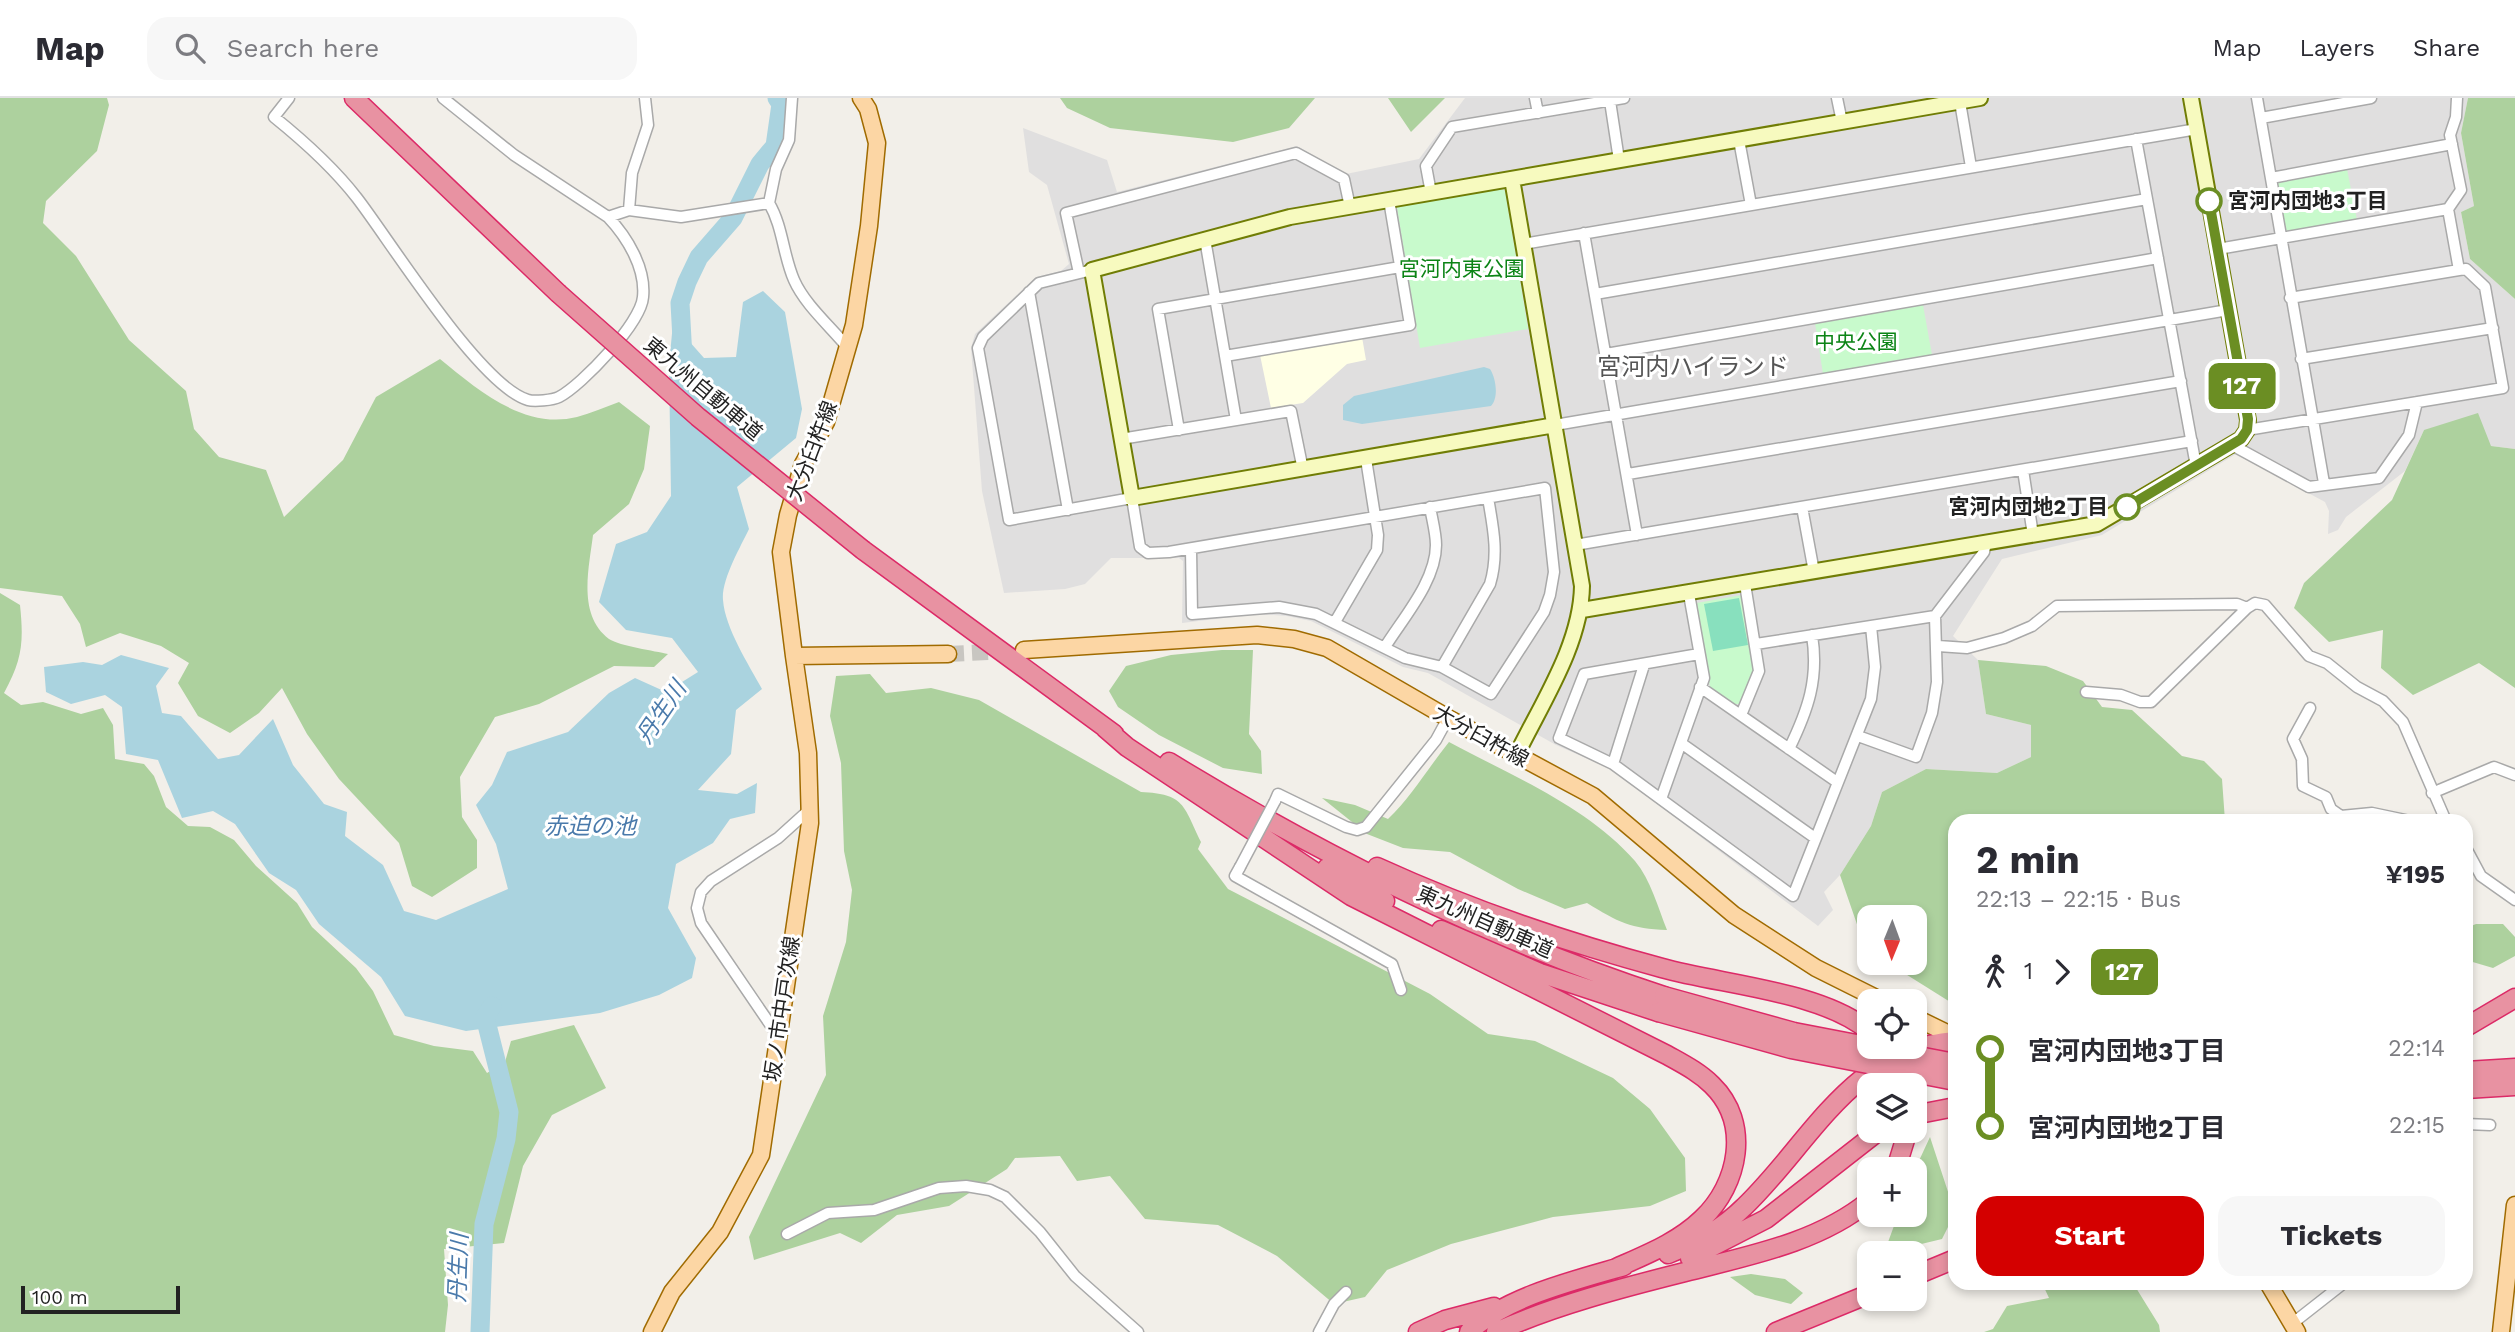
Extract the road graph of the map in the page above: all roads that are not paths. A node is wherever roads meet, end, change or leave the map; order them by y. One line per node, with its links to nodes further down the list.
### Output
1 (289, 98): 36 (street)
2 (354, 98): 103 (highway, 東九州自動車道, bridge)
3 (443, 98): 36 (street)
4 (645, 98): 35 (street)
5 (792, 98): 31 (street)
6 (861, 98): 53 (main road, 大分臼杵線)
7 (1535, 98): 17 (street)
8 (1624, 98): 15 (street)
9 (1837, 98): 19 (street)
10 (1980, 98): 16 (street)
11 (2191, 98): 20 (street)
12 (2258, 98): 18 (street)
13 (2371, 98): 18 (street)
14 (2457, 98): 23 (street)
15 (1610, 101): 17 (street); 24 (street)
16 (1960, 102): 19 (street); 25 (street)
17 (1538, 113): 28 (street)
18 (2261, 118): 26 (street)
19 (1842, 122): 22 (street)
20 (2197, 129): 21 (street); 41 (street)
21 (2136, 139): 25 (street); 29 (street)
22 (1739, 140): 24 (street); 32 (street)
23 (2452, 144): 26 (street); 34 (street)
24 (1619, 160): 27 (street)
25 (1971, 167): 32 (street)
26 (2271, 178): 38 (street)
27 (1512, 179): 28 (street); 40 (street)
28 (1432, 193): 30 (street)
29 (2147, 199): 42 (street); 47 (street)
30 (1389, 200): 33 (street); 43 (street)
31 (766, 203): 35 (street); 53 (street)
32 (1751, 205): 37 (street)
33 (1350, 207): 39 (street); 45 (street)
34 (2448, 209): 38 (street); 44 (street)
35 (629, 210): 36 (street)
36 (608, 217)
37 (1584, 233): 40 (street); 47 (street)
38 (2281, 238): 41 (street); 48 (street)
39 (1205, 239): 45 (street); 49 (street)
40 (1523, 244): 62 (street)
41 (2218, 249): 50 (street)
42 (2158, 258): 51 (street); 54 (street)
43 (1400, 267): 49 (street); 55 (street)
44 (2459, 270): 48 (street); 52 (street)
45 (1085, 271): 46 (street); 65 (street)
46 (1029, 292): 78 (street); 78 (street)
47 (1595, 294): 54 (street)
48 (2290, 299): 56 (street)
49 (1216, 300): 55 (street); 63 (street)
50 (2228, 310): 51 (street); 64 (street)
51 (2169, 320): 57 (street); 59 (street)
52 (2493, 328): 56 (street); 58 (street)
53 (849, 348): 100 (main road, 大分臼杵線)
54 (1606, 354): 59 (street)
55 (1225, 356): 60 (street)
56 (2301, 359): 61 (street)
57 (2181, 381): 66 (street); 72 (street)
58 (2417, 402): 61 (street); 73 (street)
59 (1617, 414): 62 (street); 72 (street)
60 (1236, 420): 63 (street); 70 (street)
61 (2312, 421): 64 (street); 73 (street)
62 (1555, 425): 68 (street); 83 (street)
63 (1179, 429): 65 (street)
64 (2247, 430): 67 (street)
65 (1121, 439): 74 (street)
66 (2192, 441): 69 (street); 71 (street)
67 (2232, 445): 69 (street); 73 (street)
68 (1366, 459): 70 (street); 79 (street)
69 (2196, 466): 81 (street)
70 (1303, 470): 74 (street)
71 (2023, 470): 77 (street); 81 (street)
72 (1628, 474): 80 (street)
73 (2324, 483)
74 (1132, 498): 78 (street); 84 (street)
75 (1488, 498): 76 (street); 102 (street); 102 (street)
76 (1430, 507): 79 (street); 96 (street)
77 (1802, 507): 80 (street); 85 (street)
78 (1068, 510)
79 (1375, 517): 84 (street); 91 (street)
80 (1637, 535): 83 (street)
81 (2034, 535): 82 (street)
82 (1986, 543): 85 (street); 90 (street)
83 (1576, 545): 89 (street)
84 (1191, 549): 91 (street)
85 (1814, 572): 86 (street)
86 (1745, 584): 87 (street); 94 (street)
87 (1689, 594): 89 (street); 99 (street)
88 (2247, 608): 95 (street); 105 (street); 117 (street)
89 (1582, 610): 113 (street)
90 (1935, 616): 92 (street); 95 (street)
91 (1335, 622): 96 (street)
92 (1871, 626): 93 (street); 110 (street)
93 (1812, 635): 94 (street); 112 (street)
94 (1756, 644): 107 (street)
95 (1938, 646): 110 (street)
96 (1385, 648): 102 (street)
97 (1024, 650): 108 (main road, 大分臼杵線)
98 (948, 654): 100 (main road)
99 (1699, 654): 101 (street); 104 (street)
100 (794, 656): 120 (main road, 坂ノ市中戸次線)
101 (1644, 664): 114 (street); 114 (street)
102 (1442, 667)
103 (1048, 685): 109 (highway, 東九州自動車道); 119 (highway, 東九州自動車道)
104 (1700, 687): 107 (street); 111 (street)
105 (2086, 692)
106 (2310, 708): 121 (street)
107 (1741, 715): 112 (street)
108 (1448, 718): 113 (main road, 大分臼杵線); 127 (street, bridge)
109 (1105, 728): 129 (highway, 東九州自動車道); 152 (highway)
110 (1858, 736): 116 (street)
111 (1681, 743): 118 (street); 123 (street)
112 (1789, 749): 116 (street)
113 (1516, 756): 126 (main road, 大分臼杵線)
114 (1613, 764): 118 (street)
115 (2515, 775): 117 (street)
116 (1837, 782): 123 (street)
117 (2432, 793): 122 (street)
118 (1661, 799): 123 (street)
119 (1250, 808): 129 (highway, 東九州自動車道); 131 (highway)
120 (809, 810): 135 (main road, 坂ノ市中戸次線); 135 (street)
121 (2339, 814)
122 (2442, 814)
123 (1815, 838)
124 (2473, 860): 125 (street)
125 (2515, 900)
126 (1858, 989)
127 (1401, 990)
128 (2508, 1002): 130 (highway); 132 (highway)
129 (1661, 1004): 137 (highway, 東九州自動車道, bridge); 140 (highway, 東九州自動車道, bridge)
130 (2473, 1016)
131 (1857, 1023)
132 (2473, 1023)
133 (1927, 1024): 134 (main road)
134 (1948, 1035)
135 (778, 1036): 161 (main road, 坂ノ市中戸次線)
136 (1948, 1041): 152 (highway)
137 (1948, 1062)
138 (2515, 1066): 139 (highway)
139 (2473, 1069)
140 (1948, 1080)
141 (2515, 1086): 142 (highway)
142 (2473, 1089)
143 (1948, 1108): 144 (highway)
144 (1927, 1112)
145 (2473, 1124): 146 (street)
146 (2490, 1125)
147 (1863, 1143): 154 (highway)
148 (2515, 1205): 168 (main road)
149 (1857, 1209): 154 (highway)
150 (787, 1234): 162 (street)
151 (1948, 1262): 153 (highway)
152 (1614, 1269): 159 (highway)
153 (1927, 1271)
154 (1619, 1289): 166 (highway)
155 (2272, 1290): 160 (main road)
156 (2336, 1290): 160 (street)
157 (1346, 1292): 163 (street)
158 (1857, 1299): 167 (highway)
159 (1516, 1302): 164 (highway); 165 (highway)
160 (2295, 1327)
161 (652, 1332)
162 (1138, 1332)
163 (1319, 1332)
164 (1418, 1332)
165 (1469, 1332)
166 (1496, 1332)
167 (1776, 1332)
168 (2501, 1332)

